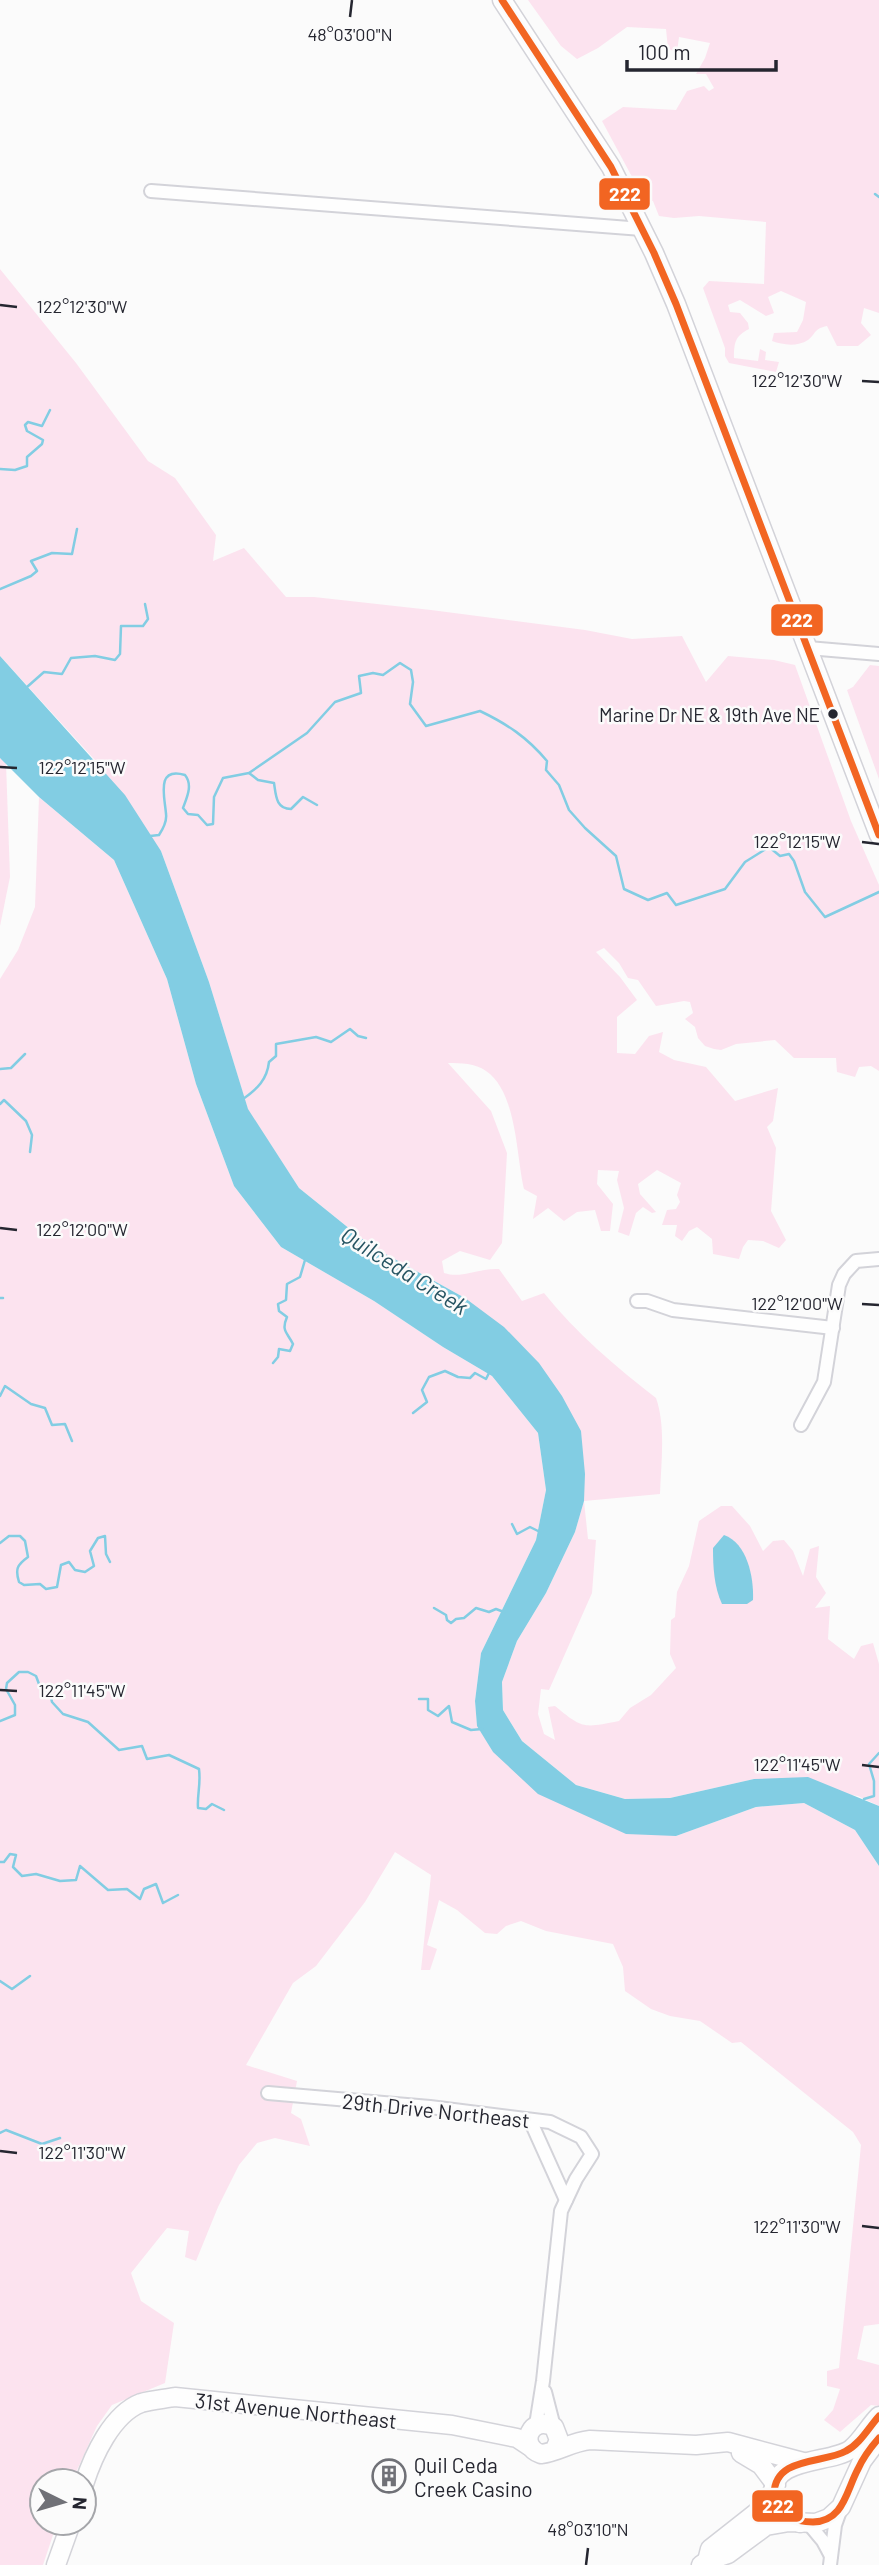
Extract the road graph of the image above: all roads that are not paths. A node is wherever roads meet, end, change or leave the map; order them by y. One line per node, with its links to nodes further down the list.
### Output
1 (502, 0): 3 (main road)
2 (151, 191): 3 (street)
3 (642, 229): 4 (main road)
4 (808, 648): 5 (street); 6 (main road)
5 (879, 654)
6 (879, 835)
7 (879, 1259): 9 (street)
8 (637, 1301): 9 (street)
9 (833, 1328): 10 (street)
10 (802, 1425)
11 (268, 2093): 12 (street, 29th Drive Northeast)
12 (530, 2120): 13 (street); 13 (street, 29th Drive Northeast)
13 (566, 2200): 16 (street)
14 (879, 2416): 22 (main road)
15 (453, 2425): 16 (main road, 31st Avenue Northeast); 20 (main road, 31st Avenue Northeast); 24 (main road, 31st Avenue Northeast)
16 (545, 2427): 18 (main road, 31st Avenue Northeast); 20 (main road); 21 (main road)
17 (879, 2438): 26 (main road)
18 (631, 2440): 19 (main road, 31st Avenue Northeast); 21 (main road, 31st Avenue Northeast)
19 (714, 2445): 23 (main road, 31st Avenue Northeast); 25 (main road, 31st Avenue Northeast)
20 (529, 2446): 21 (main road)
21 (555, 2449)
22 (822, 2458): 23 (main road); 26 (main road)
23 (803, 2462): 25 (main road)
24 (90, 2467)
25 (775, 2488): 27 (main road); 30 (main road)
26 (844, 2500): 27 (main road); 29 (street)
27 (804, 2523): 29 (street); 30 (main road)
28 (66, 2537): 31 (main road)
29 (830, 2561)
30 (704, 2563)
31 (57, 2565)

